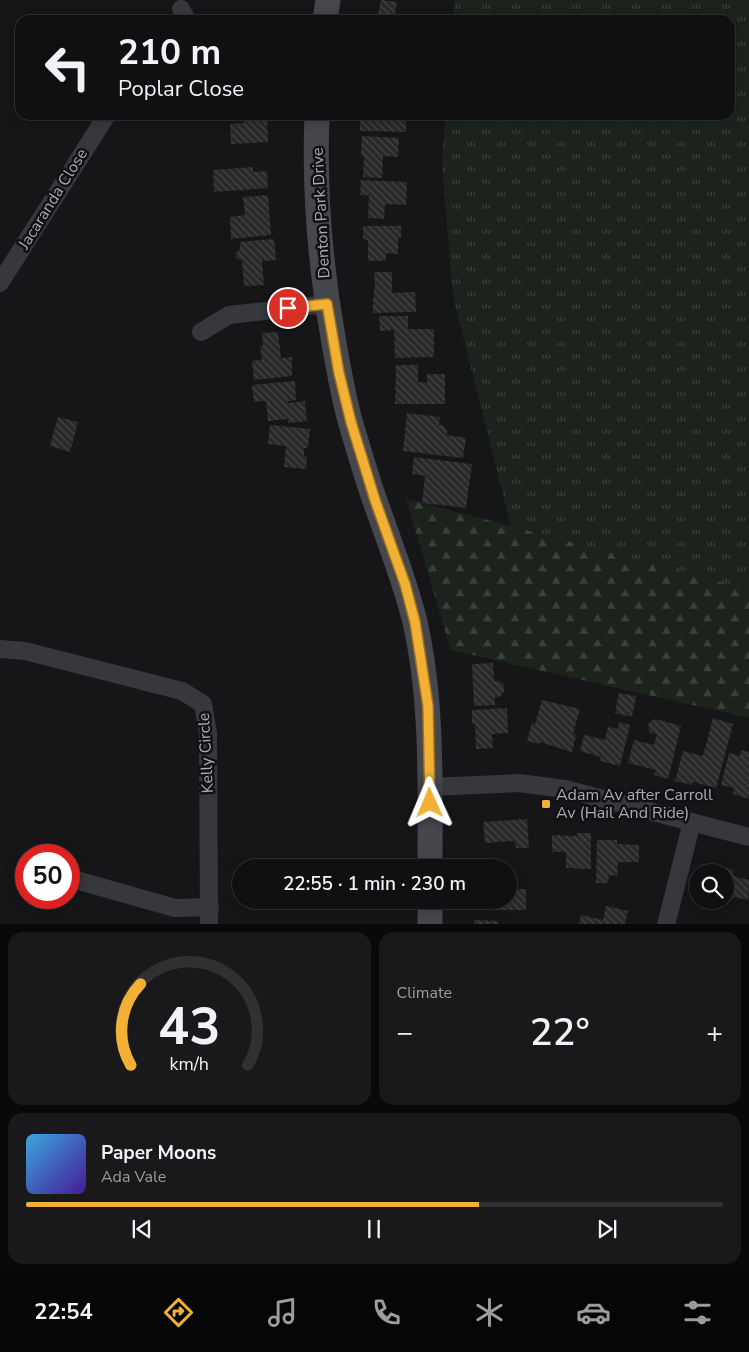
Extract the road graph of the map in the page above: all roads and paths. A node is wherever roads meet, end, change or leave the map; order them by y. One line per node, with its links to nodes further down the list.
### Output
1 (328, 0): 2 (main road)
2 (326, 15)
3 (104, 120): 5 (street, Jacaranda Close)
4 (317, 120): 6 (main road, Denton Park Drive)
5 (0, 283)
6 (327, 304): 7 (street); 9 (main road, Denton Park Drive)
7 (201, 332)
8 (0, 649): 14 (street, Kelly Circle)
9 (430, 787): 10 (street); 12 (main road, Denton Park Drive)
10 (692, 822): 11 (street); 18 (street)
11 (749, 836)
12 (430, 859)
13 (80, 881): 14 (street)
14 (210, 907): 16 (street, Kelly Circle)
15 (430, 909): 17 (main road)
16 (209, 924)
17 (430, 924)
18 (666, 924)

